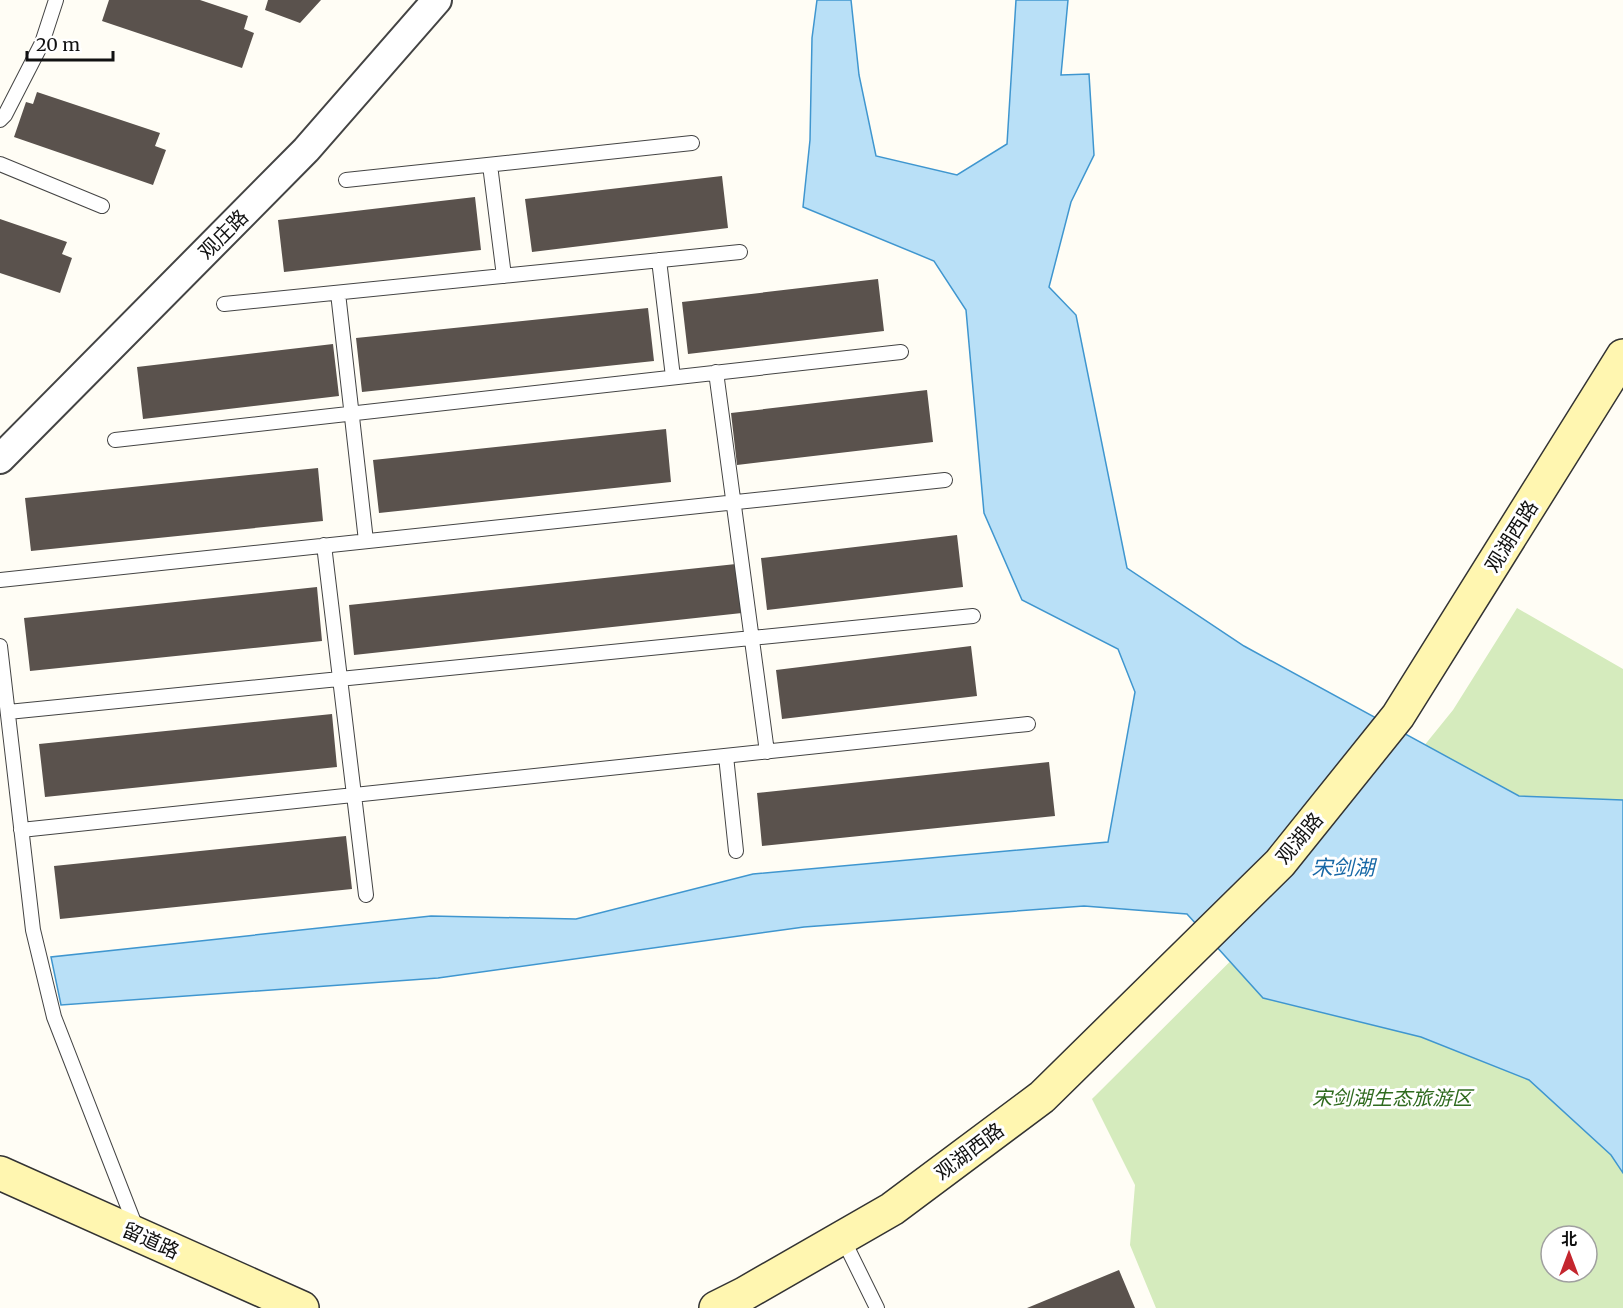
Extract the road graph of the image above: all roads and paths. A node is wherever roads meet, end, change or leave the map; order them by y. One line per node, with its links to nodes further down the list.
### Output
1 (56, 0): 3 (lane)
2 (437, 0): 20 (street, 观庄路)
3 (0, 120)
4 (692, 143): 6 (lane)
5 (0, 164): 8 (lane)
6 (490, 165): 7 (lane); 11 (lane)
7 (346, 180)
8 (102, 206)
9 (740, 252): 10 (lane)
10 (658, 260): 11 (lane); 17 (lane)
11 (504, 276): 12 (lane)
12 (338, 292): 13 (lane); 18 (lane)
13 (224, 304)
14 (901, 352): 16 (lane)
15 (1623, 356): 31 (street, 观湖西路)
16 (716, 372): 17 (lane); 22 (lane)
17 (673, 377): 18 (lane)
18 (352, 413): 19 (lane); 23 (lane)
19 (115, 440)
20 (0, 459)
21 (945, 480): 22 (lane)
22 (734, 502): 23 (lane); 27 (lane)
23 (366, 541): 24 (lane)
24 (324, 545): 25 (lane); 29 (lane)
25 (0, 580)
26 (974, 616): 27 (lane)
27 (751, 638): 29 (lane); 33 (lane)
28 (0, 646): 30 (lane)
29 (340, 679): 30 (lane); 35 (lane)
30 (8, 712): 36 (lane)
31 (1398, 716): 39 (street, 观湖路)
32 (1028, 724): 33 (lane)
33 (767, 752): 34 (lane)
34 (726, 756): 35 (lane); 37 (lane)
35 (354, 795): 36 (lane); 38 (lane)
36 (21, 830): 41 (lane)
37 (736, 850)
38 (366, 895)
39 (1190, 952): 42 (street, 观湖西路)
40 (0, 1173): 41 (street, 留道路)
41 (139, 1235): 43 (street, 留道路)
42 (842, 1237): 44 (street, 观湖西路); 45 (lane)
43 (302, 1308)
44 (716, 1308)
45 (877, 1308)

